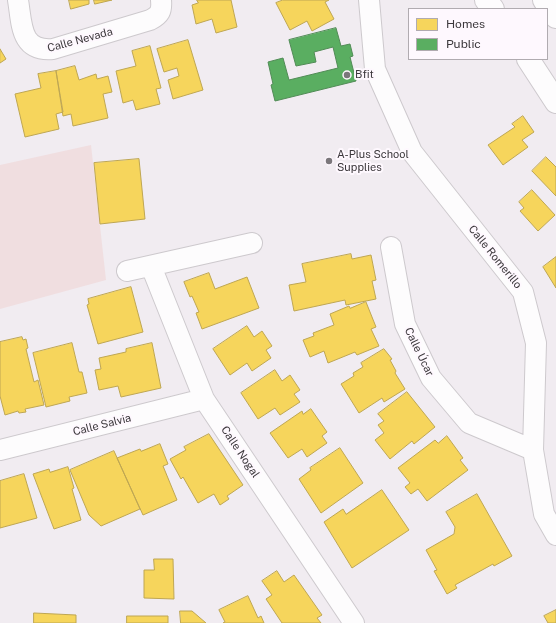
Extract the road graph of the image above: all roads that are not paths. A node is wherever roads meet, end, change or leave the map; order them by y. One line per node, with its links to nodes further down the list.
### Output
1 (18, 0): 2 (street, Calle Nevada)
2 (161, 0)
3 (369, 0): 16 (street, Calle Romerillo)
4 (486, 0): 6 (main road)
5 (544, 0): 7 (main road)
6 (492, 8)
7 (556, 17)
8 (529, 60): 9 (main road)
9 (556, 102)
10 (252, 243): 12 (street)
11 (391, 247): 16 (street, Calle Úcar)
12 (151, 266): 13 (street); 14 (street, Calle Nogal)
13 (127, 271)
14 (204, 399): 15 (street, Calle Salvia); 18 (street, Calle Nogal)
15 (0, 450)
16 (533, 450): 17 (street, Calle Romerillo)
17 (556, 534)
18 (354, 623)

